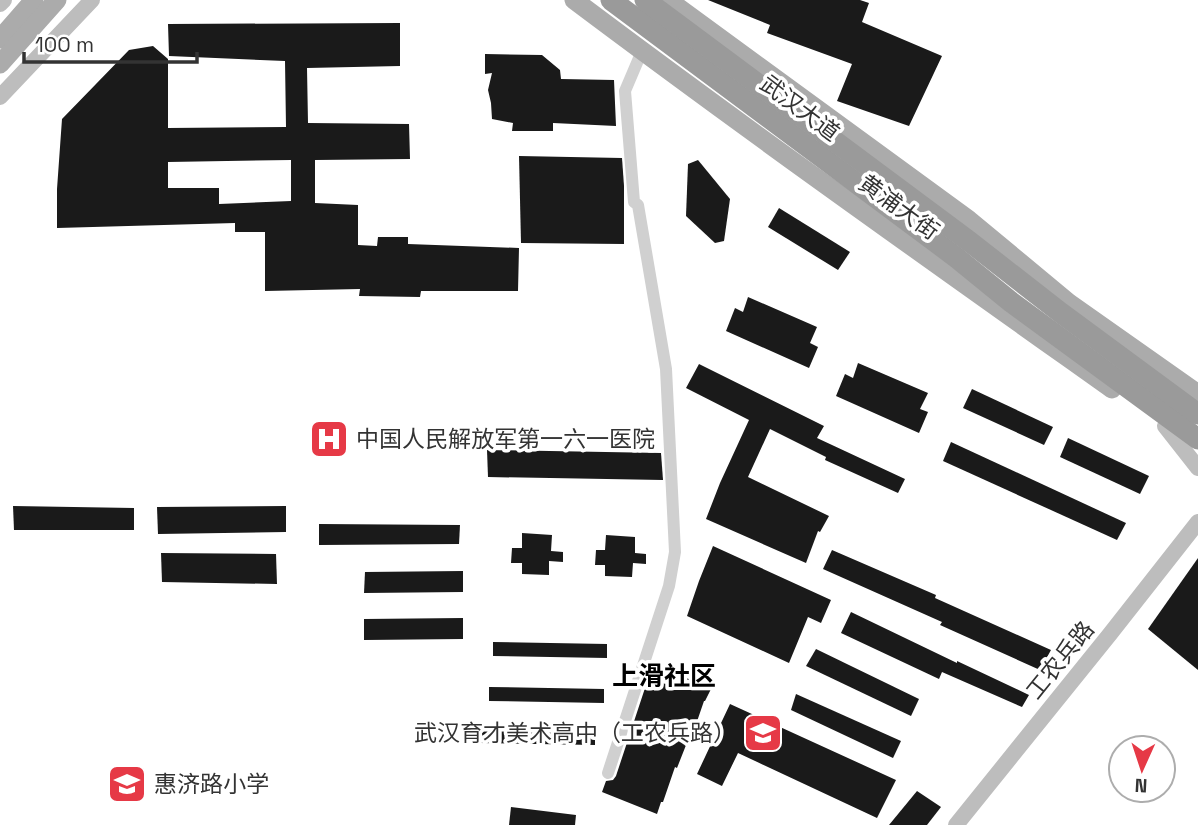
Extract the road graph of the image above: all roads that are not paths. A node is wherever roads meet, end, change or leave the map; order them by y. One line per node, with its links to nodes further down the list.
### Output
1 (4, 0): 9 (street)
2 (34, 0): 10 (main road)
3 (57, 0): 12 (main road)
4 (92, 0): 13 (street)
5 (574, 0): 11 (main road, 黄浦大街)
6 (611, 0): 14 (highway, 武汉大道)
7 (645, 0): 14 (highway)
8 (668, 0): 16 (main road, 黄浦大街)
9 (0, 4)
10 (0, 39)
11 (642, 51): 17 (main road, 黄浦大街); 26 (street)
12 (0, 64)
13 (0, 97)
14 (963, 250): 15 (highway); 16 (highway); 19 (highway)
15 (1011, 302): 17 (highway); 21 (highway)
16 (1069, 303): 18 (main road, 黄浦大街)
17 (1036, 335): 20 (main road, 黄浦大街)
18 (1198, 394)
19 (1198, 414)
20 (1165, 426): 22 (main road, 黄浦大街); 23 (street)
21 (1198, 439)
22 (1198, 450)
23 (1198, 468)
24 (1198, 522): 27 (street, 工农兵路)
25 (1198, 533): 28 (street, 工农兵路)
26 (608, 773)
27 (956, 825)
28 (964, 825)

